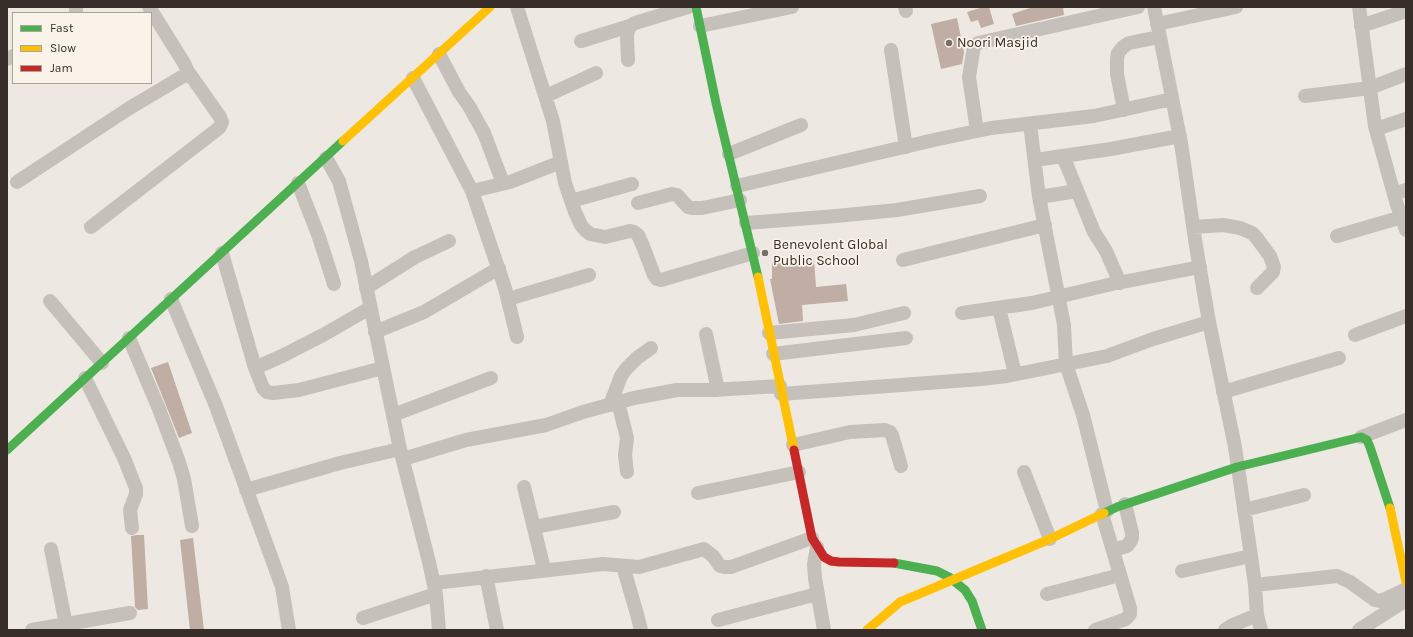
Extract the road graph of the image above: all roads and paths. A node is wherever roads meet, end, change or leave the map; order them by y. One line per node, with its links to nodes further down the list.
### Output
1 (149, 7): 20 (street)
2 (490, 7): 18 (main road)
3 (517, 7): 25 (street)
4 (688, 7): 12 (street)
5 (696, 7): 13 (main road)
6 (792, 7): 13 (street)
7 (1138, 7): 33 (street)
8 (1154, 7): 15 (street)
9 (1236, 7): 15 (street)
10 (1359, 7): 14 (street)
11 (1406, 11): 14 (street)
12 (630, 26): 16 (street); 19 (street)
13 (700, 26): 36 (main road)
14 (1361, 26): 24 (street)
15 (1158, 30): 27 (street); 28 (street)
16 (581, 41)
17 (890, 50): 35 (street)
18 (440, 54): 23 (main road); 43 (street)
19 (628, 60)
20 (187, 70): 41 (street); 57 (street)
21 (596, 73): 25 (street)
22 (1406, 74): 24 (street)
23 (413, 78): 38 (main road); 46 (street)
24 (1370, 88): 26 (street); 32 (street)
25 (546, 96): 40 (street)
26 (1305, 96)
27 (1172, 99): 28 (street); 34 (street)
28 (1124, 110): 30 (street)
29 (1406, 119): 32 (street)
30 (1030, 124): 33 (street); 39 (street)
31 (801, 125): 36 (street)
32 (1376, 130): 48 (street)
33 (977, 131): 35 (street)
34 (1180, 136): 37 (street); 58 (street)
35 (906, 146): 45 (street)
36 (729, 154): 45 (main road)
37 (1063, 156): 39 (street); 47 (street)
38 (326, 158): 42 (main road); 69 (street)
39 (1034, 160): 50 (street)
40 (561, 162): 43 (street); 52 (street)
41 (16, 182)
42 (298, 183): 61 (main road); 68 (street)
43 (503, 183): 46 (street)
44 (632, 184): 52 (street)
45 (737, 186): 51 (main road)
46 (472, 191): 65 (street)
47 (1077, 191): 50 (street); 67 (street)
48 (1400, 192): 55 (street)
49 (980, 196): 54 (street)
50 (1039, 196): 56 (street)
51 (740, 200): 53 (street); 54 (main road)
52 (571, 201): 62 (street)
53 (638, 203)
54 (746, 223): 62 (main road)
55 (1404, 224): 59 (street)
56 (1045, 225): 63 (street); 71 (street)
57 (91, 227)
58 (1194, 227): 64 (street); 70 (street)
59 (1337, 236)
60 (449, 241): 69 (street)
61 (222, 253): 72 (main road); 93 (street)
62 (753, 253): 82 (main road)
63 (903, 260)
64 (1200, 267): 67 (street); 80 (street)
65 (499, 268): 73 (street); 81 (street)
66 (589, 274): 73 (street)
67 (1120, 283): 71 (street)
68 (334, 284)
69 (366, 288): 75 (street)
70 (1256, 288)
71 (1059, 296): 76 (street); 92 (street)
72 (171, 299): 86 (main road); 114 (street)
73 (508, 299): 85 (street)
74 (50, 301): 91 (street)
75 (370, 308): 81 (street); 93 (street)
76 (999, 308): 78 (street); 95 (street)
77 (904, 313): 82 (street)
78 (962, 313)
79 (1406, 316): 84 (street)
80 (1209, 322): 92 (street); 100 (street)
81 (375, 332): 94 (street)
82 (769, 332): 89 (main road)
83 (706, 334): 98 (street)
84 (1355, 334)
85 (517, 337)
86 (129, 338): 91 (main road); 121 (street)
87 (906, 338): 89 (street)
88 (652, 348): 101 (street)
89 (773, 354): 99 (main road)
90 (1339, 358): 100 (street)
91 (102, 363): 96 (main road)
92 (1066, 364): 95 (street); 120 (street)
93 (255, 368): 94 (street)
94 (383, 368): 102 (street)
95 (1015, 374): 99 (street)
96 (85, 378): 106 (main road); 123 (street)
97 (491, 378): 102 (street)
98 (718, 390): 99 (street); 101 (street)
99 (781, 390): 105 (main road)
100 (1223, 392): 109 (street)
101 (614, 403): 107 (street); 110 (street)
102 (393, 415): 107 (street)
103 (1406, 420): 104 (street)
104 (1361, 437): 109 (main road); 135 (main road)
105 (793, 445): 108 (street); 111 (main road)
106 (7, 450)
107 (402, 454): 114 (street); 137 (street)
108 (901, 466)
109 (1238, 467): 117 (main road); 118 (street)
110 (627, 472)
111 (798, 472): 115 (street); 125 (main road)
112 (1024, 472): 124 (street)
113 (524, 487): 122 (street)
114 (246, 490): 149 (street)
115 (698, 493)
116 (1304, 495): 118 (street)
117 (1125, 504): 120 (main road); 127 (street)
118 (1244, 510): 128 (street)
119 (614, 512): 122 (street)
120 (1105, 512): 124 (main road); 127 (street)
121 (192, 526)
122 (534, 527): 130 (street)
123 (132, 528)
124 (1050, 539): 134 (main road)
125 (814, 543): 129 (street); 134 (main road); 139 (street)
126 (51, 549): 147 (street)
127 (1113, 550): 132 (street)
128 (1251, 556): 131 (street); 136 (street)
129 (623, 566): 130 (street); 152 (street)
130 (544, 569): 133 (street)
131 (1182, 571)
132 (1120, 575): 140 (street); 146 (street)
133 (486, 576): 137 (street); 151 (street)
134 (954, 580): 154 (main road); 155 (main road)
135 (1406, 582)
136 (1255, 585): 138 (street); 143 (street)
137 (435, 588): 144 (street); 150 (street)
138 (1406, 589)
139 (817, 594): 145 (street); 153 (street)
140 (1047, 594)
141 (1406, 600): 159 (street)
142 (130, 613): 147 (street)
143 (1257, 615): 157 (street); 158 (street)
144 (363, 618)
145 (718, 620)
146 (1123, 626): 156 (street)
147 (66, 627): 148 (street)
148 (32, 630)
149 (289, 630)
150 (439, 630)
151 (497, 630)
152 (640, 630)
153 (824, 630)
154 (867, 630)
155 (982, 630)
156 (1095, 630)
157 (1225, 630)
158 (1261, 630)
159 (1359, 630)

